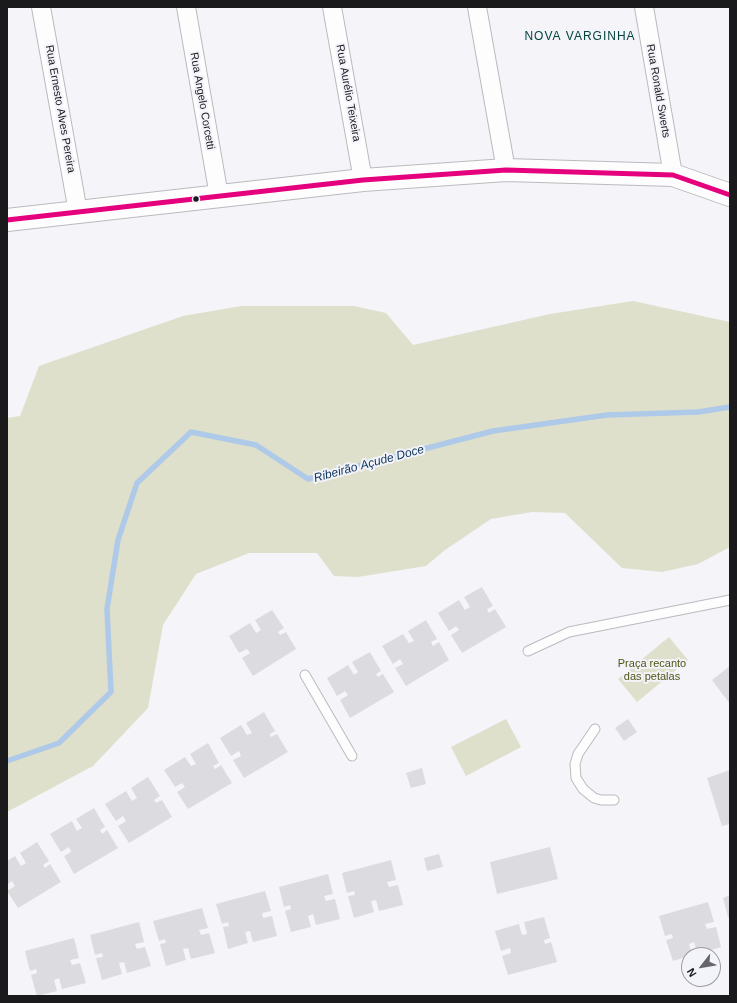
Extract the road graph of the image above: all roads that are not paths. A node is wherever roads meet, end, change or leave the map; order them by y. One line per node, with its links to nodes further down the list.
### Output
1 (41, 7): 11 (street, Rua Ernesto Alves Pereira)
2 (186, 7): 10 (street, Rua Angelo Corcetti)
3 (332, 7): 8 (street, Rua Aurélio Teixeira)
4 (477, 7): 6 (street)
5 (644, 7): 7 (street, Rua Ronald Swerts)
6 (506, 170): 7 (street); 8 (street)
7 (673, 175): 9 (street)
8 (363, 180): 10 (street)
9 (730, 195)
10 (219, 196): 11 (street)
11 (78, 212): 12 (street)
12 (7, 220)
13 (730, 600): 14 (lane)
14 (528, 651)
15 (305, 675): 17 (lane)
16 (595, 729): 18 (lane)
17 (352, 756)
18 (614, 800)

